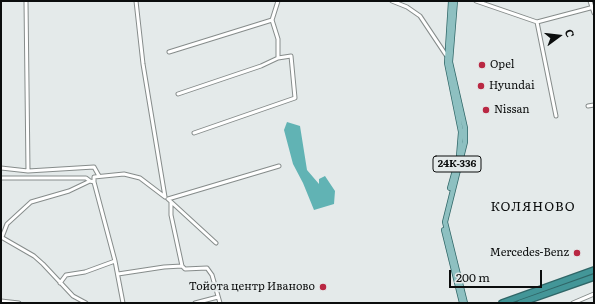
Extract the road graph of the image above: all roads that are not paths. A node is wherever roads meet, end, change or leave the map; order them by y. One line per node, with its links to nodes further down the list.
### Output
1 (26, 1): 23 (street)
2 (136, 1): 27 (street)
3 (278, 1): 11 (street)
4 (392, 1): 14 (street)
5 (451, 1): 14 (main road, 24К-336)
6 (455, 1): 14 (main road, 24К-336)
7 (476, 1): 12 (street)
8 (590, 1): 9 (street)
9 (593, 8): 10 (street); 12 (street)
10 (594, 13)
11 (272, 20): 13 (street); 15 (street)
12 (537, 22): 19 (street)
13 (169, 52)
14 (448, 55): 44 (main road, 24К-336); 45 (main road, 24К-336)
15 (278, 58): 16 (street); 20 (street)
16 (178, 94)
17 (594, 105): 18 (street)
18 (588, 106)
19 (556, 116)
20 (194, 133)
21 (279, 166): 27 (street)
22 (1, 168): 23 (street)
23 (28, 171): 24 (street)
24 (99, 176): 26 (street); 27 (street)
25 (1, 178): 26 (street)
26 (92, 181): 28 (street); 30 (street)
27 (168, 199): 29 (street); 31 (street)
28 (2, 237): 35 (street)
29 (216, 243)
30 (116, 261): 33 (street); 35 (street)
31 (182, 266): 33 (street); 37 (street)
32 (594, 270): 46 (highway)
33 (118, 274): 41 (street)
34 (594, 277): 47 (highway)
35 (60, 283): 40 (street)
36 (594, 294): 48 (street)
37 (218, 297): 42 (street); 43 (street)
38 (1, 301): 39 (street)
39 (19, 303)
40 (86, 303)
41 (124, 303)
42 (195, 303)
43 (220, 303)
44 (462, 303)
45 (465, 303)
46 (502, 303)
47 (520, 303)
48 (572, 303)

